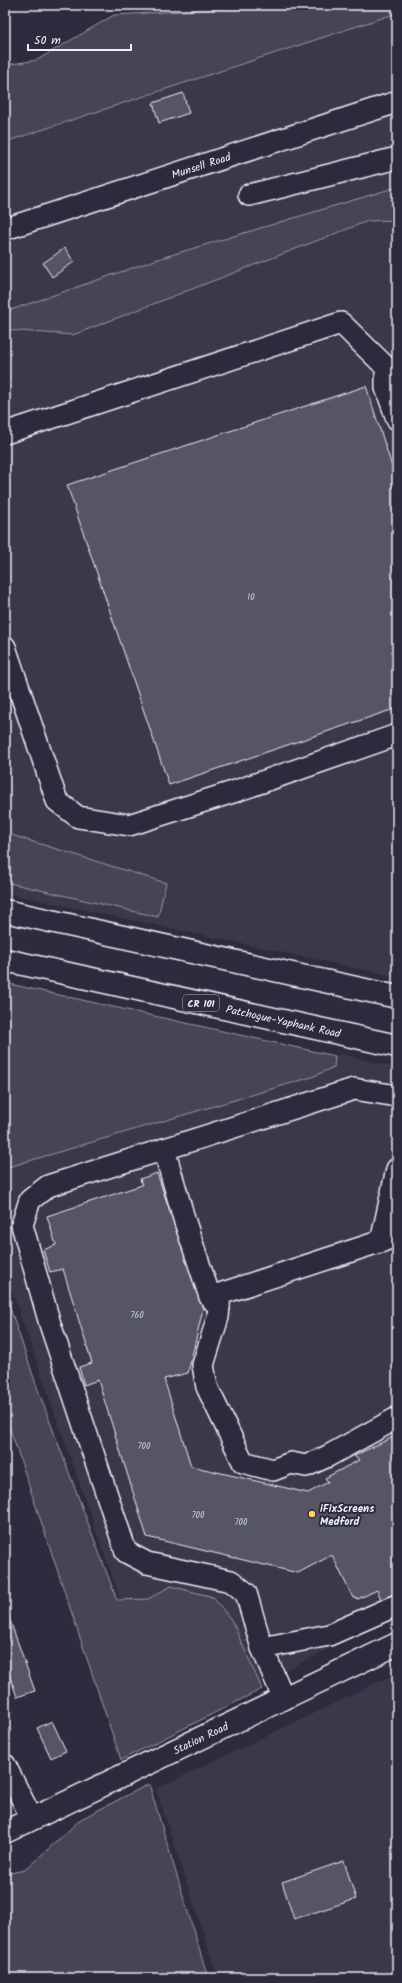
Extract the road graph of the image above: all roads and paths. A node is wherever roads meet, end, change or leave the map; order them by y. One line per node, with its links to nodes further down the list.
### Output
1 (397, 102): 4 (street, Munsell Road)
2 (397, 158): 3 (street)
3 (249, 195)
4 (5, 229)
5 (392, 366): 6 (street); 7 (street)
6 (396, 412)
7 (5, 433)
8 (5, 647): 9 (street)
9 (397, 735)
10 (5, 911): 12 (main road)
11 (5, 960): 13 (main road, Patchogue-Yaphank Road / CR 101)
12 (397, 997)
13 (397, 1046)
14 (397, 1096): 15 (street)
15 (164, 1149): 18 (street); 22 (street)
16 (397, 1169): 17 (street)
17 (389, 1239): 18 (street)
18 (219, 1307): 19 (street)
19 (397, 1418)
20 (397, 1605): 22 (street)
21 (397, 1644): 23 (main road, Station Road)
22 (262, 1648): 23 (street)
23 (284, 1699): 25 (main road, Station Road)
24 (5, 1765): 25 (street)
25 (32, 1819): 26 (main road, Station Road)
26 (5, 1832)

